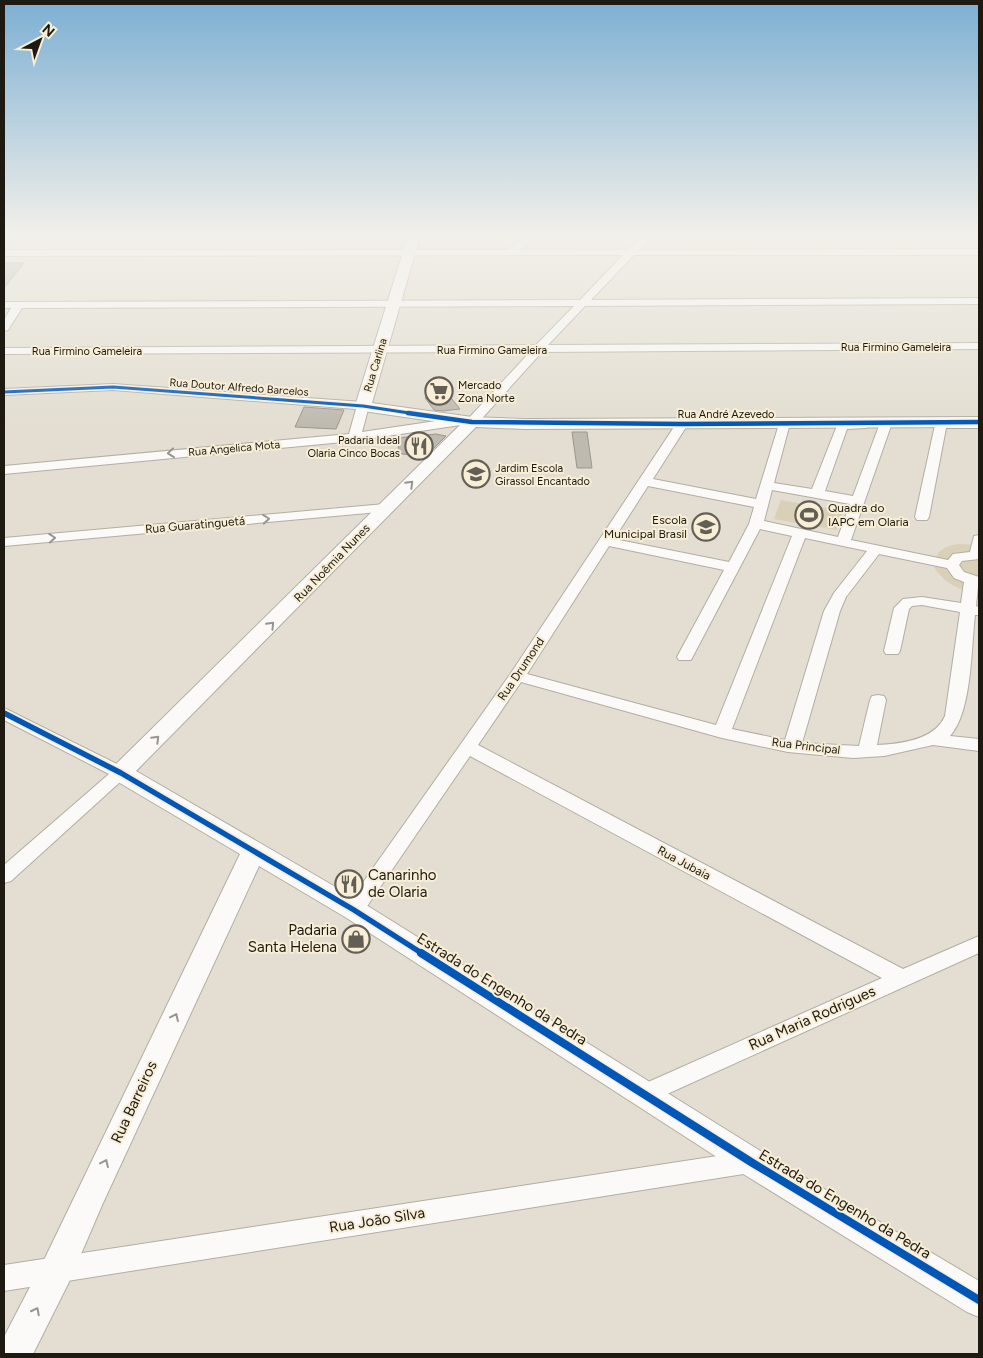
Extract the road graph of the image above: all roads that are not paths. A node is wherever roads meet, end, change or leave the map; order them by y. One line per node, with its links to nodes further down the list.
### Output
1 (394, 299): 4 (street, Rua Carlina)
2 (585, 299): 5 (street, Rua Noêmia Nunes)
3 (979, 301): 5 (street)
4 (393, 303): 5 (street); 6 (street); 10 (street, Rua Carlina)
5 (581, 303): 11 (street, Rua Noêmia Nunes)
6 (18, 304): 7 (street); 8 (street)
7 (4, 305)
8 (4, 328)
9 (979, 346): 11 (street, Rua Firmino Gameleira)
10 (381, 350): 11 (street, Rua Firmino Gameleira); 12 (street, Rua Firmino Gameleira); 14 (street, Rua Carlina)
11 (537, 350): 19 (street, Rua Noêmia Nunes)
12 (4, 351)
13 (4, 392): 14 (street, Rua Doutor Alfredo Barcelos)
14 (363, 406): 19 (street, Rua Doutor Alfredo Barcelos); 21 (street, Rua Carlina)
15 (979, 423): 17 (street, Rua André Azevedo); 29 (street)
16 (682, 424): 17 (street, Rua André Azevedo); 19 (street, Rua André Azevedo); 23 (street, Rua Drumond)
17 (885, 424): 25 (street); 26 (street)
18 (432, 426): 19 (street); 21 (street, Rua Angelica Mota)
19 (464, 427): 28 (street, Rua Noêmia Nunes, one-way to 19)
20 (783, 427): 24 (street)
21 (354, 437): 22 (street, Rua Angelica Mota, one-way to 22)
22 (4, 470)
23 (644, 481): 27 (street); 33 (street, Rua Drumond)
24 (766, 486): 25 (street); 27 (street)
25 (816, 494): 26 (street)
26 (856, 501): 34 (street)
27 (761, 504): 30 (street)
28 (385, 508): 35 (street, Rua Guaratinguetá, one-way to 28); 53 (street, Rua Noêmia Nunes, one-way to 28)
29 (922, 517)
30 (756, 524): 31 (street); 39 (street)
31 (800, 533): 34 (street); 47 (street)
32 (979, 539): 37 (street)
33 (605, 541): 39 (street); 44 (street, Rua Drumond)
34 (843, 541): 36 (street)
35 (4, 542)
36 (876, 548): 38 (street); 51 (street)
37 (978, 555): 38 (street)
38 (952, 565): 40 (street)
39 (732, 567): 43 (street)
40 (975, 581): 41 (street, Rua Principal)
41 (974, 610): 42 (street); 48 (street, Rua Principal)
42 (892, 652)
43 (685, 657)
44 (517, 676): 47 (street, Rua Principal); 50 (street, Rua Drumond)
45 (878, 700): 52 (street)
46 (4, 713): 53 (street, Estrada do Engenho da Pedra)
47 (722, 732): 51 (street, Rua Principal)
48 (931, 739): 49 (street); 52 (street, Rua Principal)
49 (979, 745)
50 (467, 747): 56 (street, Rua Drumond); 58 (street, Rua Jubaia)
51 (792, 747): 52 (street, Rua Principal)
52 (867, 751)
53 (121, 773): 54 (street, Estrada do Engenho da Pedra); 55 (street, Rua Noêmia Nunes)
54 (254, 850): 56 (street, Estrada do Engenho da Pedra); 61 (street, Rua Barreiros, one-way to 54)
55 (4, 876)
56 (354, 910): 59 (street, Estrada do Engenho da Pedra)
57 (979, 944): 58 (street, Rua Maria Rodrigues)
58 (901, 978): 59 (street, Rua Maria Rodrigues)
59 (645, 1094): 60 (street, Estrada do Engenho da Pedra)
60 (751, 1162): 61 (street, Rua João Silva); 63 (street, Estrada do Engenho da Pedra)
61 (57, 1270): 62 (street, Rua João Silva); 64 (street, Rua Barreiros, one-way to 61)
62 (4, 1278)
63 (979, 1300)
64 (14, 1354)

